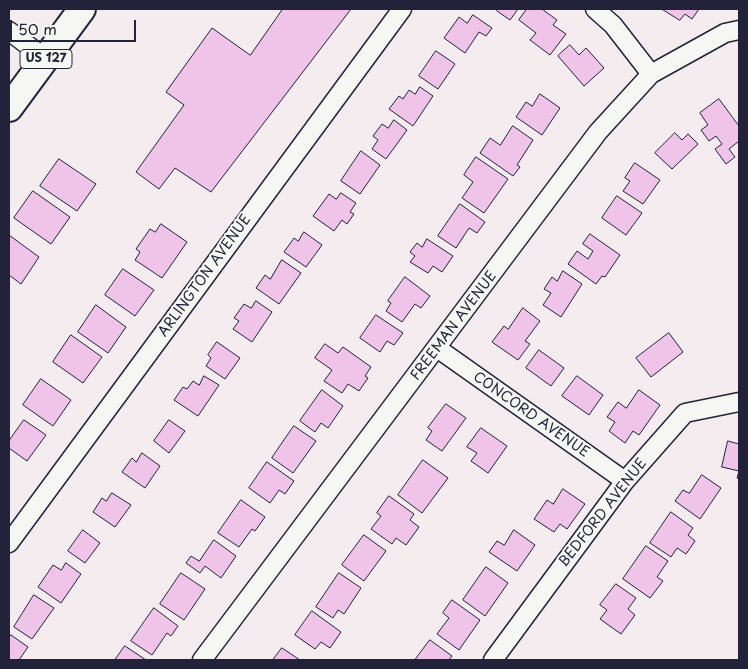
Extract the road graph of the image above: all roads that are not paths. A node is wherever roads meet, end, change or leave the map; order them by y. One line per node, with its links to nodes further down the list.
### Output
1 (82, 9): 6 (main road, US 127)
2 (402, 9): 12 (street, ARLINGTON AVENUE)
3 (595, 9): 7 (street)
4 (739, 30): 7 (street, FREEMAN AVENUE)
5 (9, 31): 6 (street)
6 (46, 59): 8 (main road, US 127)
7 (651, 74): 9 (street, FREEMAN AVENUE)
8 (9, 108)
9 (437, 348): 11 (street, CONCORD AVENUE); 13 (street, FREEMAN AVENUE)
10 (739, 402): 11 (street, BEDFORD AVENUE)
11 (625, 481): 14 (street, BEDFORD AVENUE)
12 (9, 543)
13 (202, 660)
14 (492, 660)

